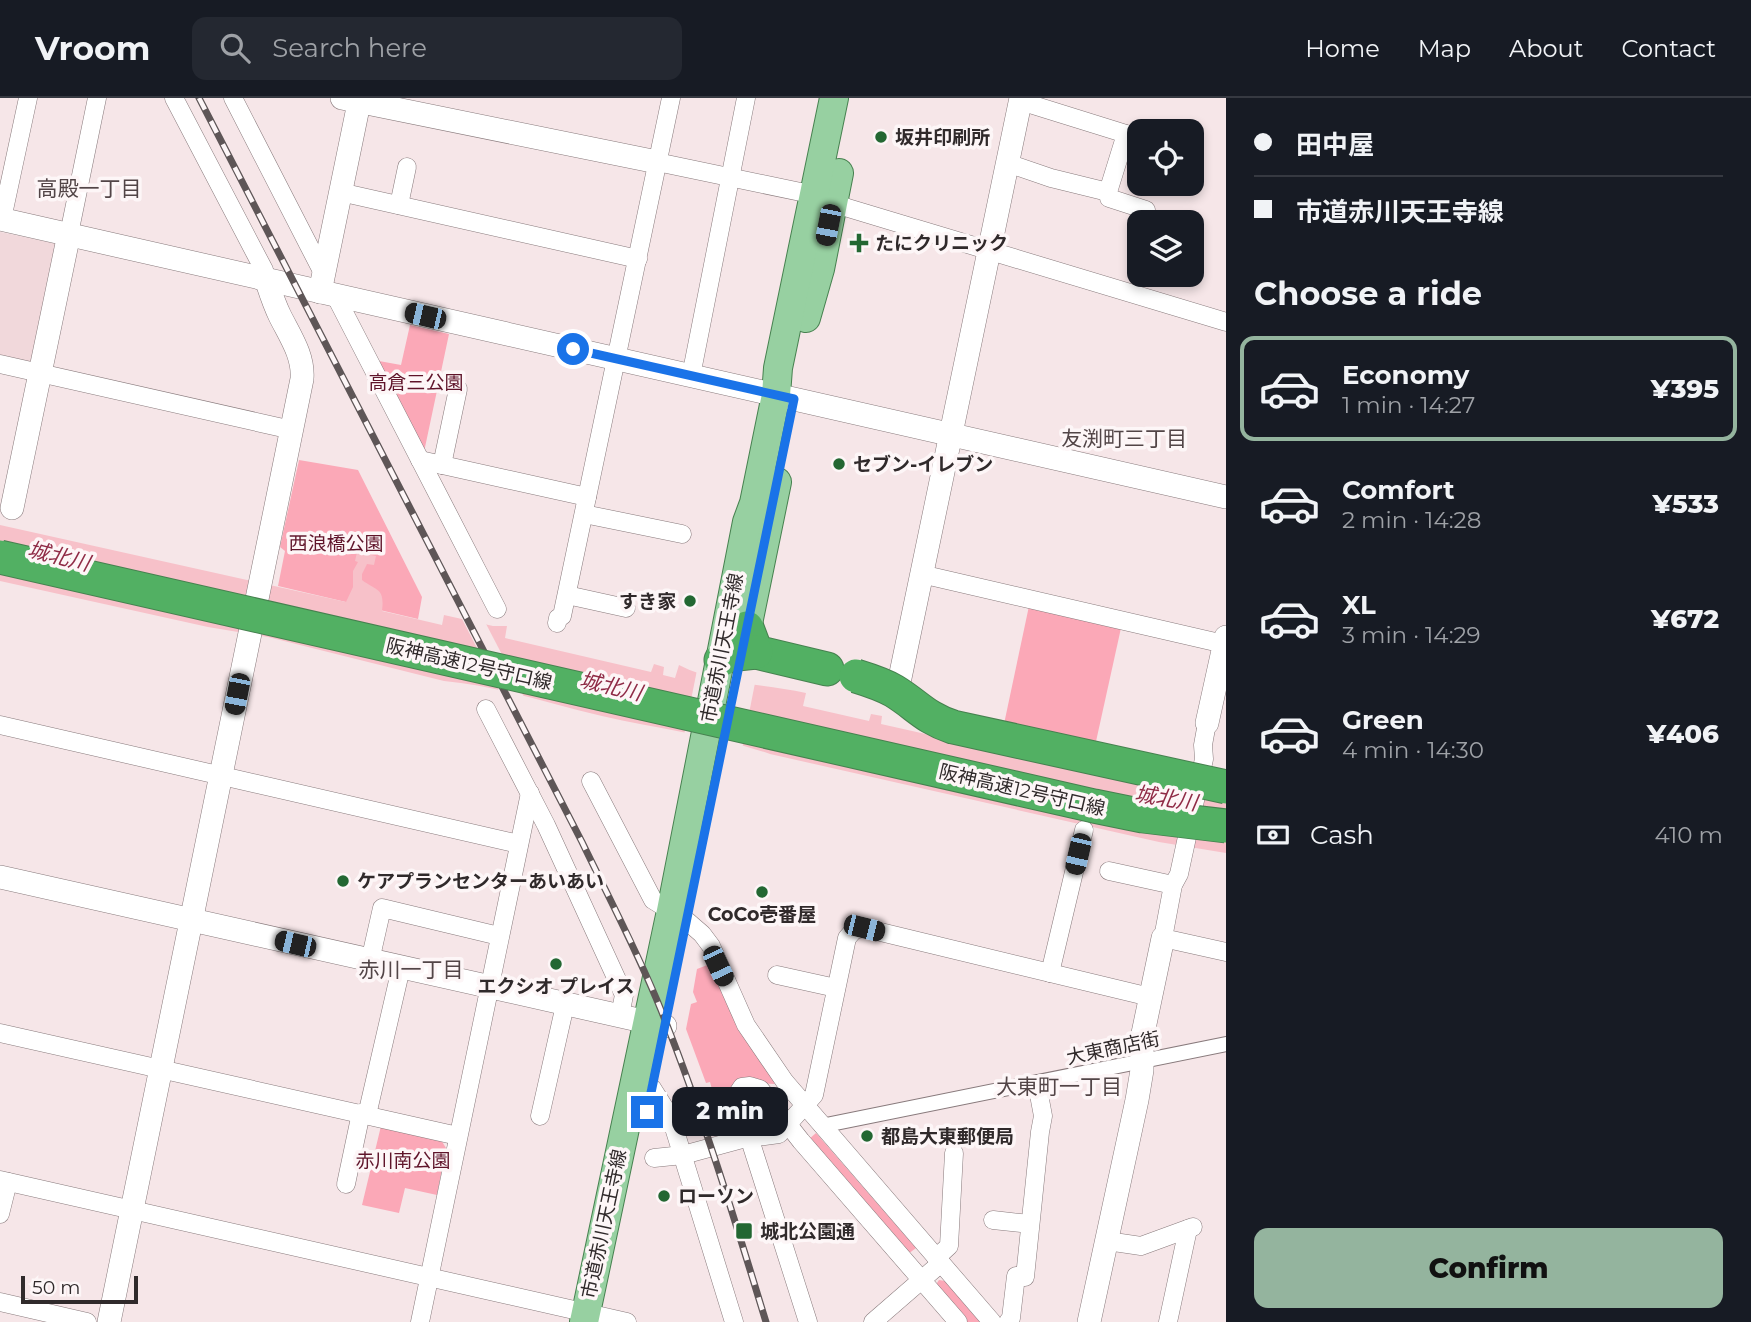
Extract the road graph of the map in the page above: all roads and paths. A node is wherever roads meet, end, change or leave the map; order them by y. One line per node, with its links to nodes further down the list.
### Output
1 (28, 98): 22 (street)
2 (97, 98): 23 (street)
3 (174, 98): 26 (street)
4 (233, 98): 27 (street)
5 (671, 98): 13 (street)
6 (746, 98): 16 (street)
7 (835, 98): 19 (main road, 市道赤川天王寺線)
8 (854, 98): 19 (main road, 市道赤川天王寺線)
9 (354, 99): 13 (street); 17 (street)
10 (1021, 100): 11 (street); 14 (street)
11 (1127, 134)
12 (1127, 149): 18 (street)
13 (657, 163): 16 (street); 25 (street)
14 (1007, 163): 18 (street); 24 (street)
15 (407, 167): 20 (street)
16 (730, 177): 19 (street); 32 (street)
17 (340, 192): 20 (street); 27 (street)
18 (1108, 192): 21 (street)
19 (824, 199): 24 (street); 34 (main road, 市道赤川天王寺線)
20 (399, 205): 25 (street)
21 (1146, 210)
22 (1, 219): 23 (street)
23 (69, 234): 26 (street); 31 (street)
24 (989, 251): 28 (street); 36 (street)
25 (638, 259): 29 (street)
26 (266, 279): 27 (street); 35 (street)
27 (326, 287): 29 (street); 37 (street)
28 (1226, 321)
29 (618, 359): 32 (street); 40 (street)
30 (0, 364): 31 (street)
31 (41, 373): 35 (street); 41 (street)
32 (691, 376): 34 (street)
33 (458, 389): 38 (street)
34 (785, 397): 36 (street); 50 (main road, 市道赤川天王寺線); 50 (main road, 市道赤川天王寺線)
35 (292, 430): 55 (street)
36 (952, 435): 39 (street); 44 (street)
37 (421, 460): 38 (street); 47 (street)
38 (442, 465): 40 (street)
39 (1226, 497)
40 (586, 505): 42 (street); 45 (street)
41 (6, 522): 59 (highway, 阪神高速12号守口線)
42 (682, 534)
43 (0, 559): 60 (highway, 阪神高速12号守口線, bridge)
44 (921, 574): 49 (street); 51 (street)
45 (567, 595): 46 (street); 48 (street)
46 (626, 608)
47 (498, 609)
48 (557, 624)
49 (1225, 640): 53 (street)
50 (741, 651): 56 (highway, bridge); 66 (main road, 市道赤川天王寺線)
51 (900, 678)
52 (486, 709): 58 (street)
53 (1207, 723): 56 (street)
54 (0, 725): 55 (street)
55 (221, 776): 62 (street); 67 (street)
56 (1214, 778): 65 (street, bridge)
57 (591, 781): 66 (street)
58 (530, 793): 62 (street); 79 (street)
59 (1226, 806)
60 (1226, 826)
61 (1083, 830): 73 (street)
62 (519, 844): 68 (street)
63 (1109, 871): 65 (street)
64 (0, 877): 67 (street)
65 (1173, 886): 69 (street)
66 (679, 916): 80 (main road, 市道赤川天王寺線); 87 (street)
67 (191, 920): 71 (street); 84 (street)
68 (499, 936): 71 (street); 75 (street)
69 (1163, 938): 70 (street); 77 (street)
70 (1226, 952)
71 (370, 961): 72 (street)
72 (401, 968): 75 (street); 88 (street)
73 (1050, 973): 76 (street); 77 (street)
74 (777, 975): 76 (street)
75 (489, 988): 78 (street); 92 (street)
76 (836, 988): 87 (street)
77 (1150, 997): 83 (street)
78 (565, 1004): 79 (street); 89 (street)
79 (620, 1016): 80 (street)
80 (656, 1024): 86 (main road, 市道赤川天王寺線); 108 (main road, 市道赤川天王寺線)
81 (0, 1033): 84 (street)
82 (1226, 1044): 83 (street, 大東商店街)
83 (1141, 1063): 85 (street, 大東商店街); 103 (street)
84 (161, 1069): 88 (street); 99 (street)
85 (1037, 1084): 91 (street, 大東商店街); 102 (street)
86 (652, 1088): 95 (street); 108 (main road, 市道赤川天王寺線)
87 (804, 1106): 90 (street); 91 (street)
88 (364, 1114): 92 (street); 98 (street)
89 (540, 1116)
90 (787, 1125): 93 (street); 93 (street); 106 (street)
91 (821, 1126): 104 (street)
92 (458, 1136): 105 (street)
93 (751, 1139): 95 (street); 113 (street)
94 (954, 1153): 104 (street)
95 (683, 1155): 96 (street); 112 (street)
96 (654, 1158)
97 (4, 1181): 99 (street); 100 (street)
98 (346, 1184)
99 (132, 1209): 105 (street); 110 (street)
100 (0, 1214)
101 (993, 1220): 102 (street)
102 (1030, 1224): 117 (street)
103 (1107, 1241): 118 (street); 119 (street)
104 (938, 1260): 106 (street); 116 (street)
105 (430, 1278): 108 (street); 111 (street)
106 (921, 1280): 114 (street); 115 (street)
107 (0, 1302): 109 (street)
108 (601, 1319)
109 (87, 1322)
110 (109, 1322)
111 (420, 1322)
112 (734, 1322)
113 (808, 1322)
114 (873, 1322)
115 (958, 1322)
116 (992, 1322)
117 (1008, 1322)
118 (1089, 1322)
119 (1168, 1322)

